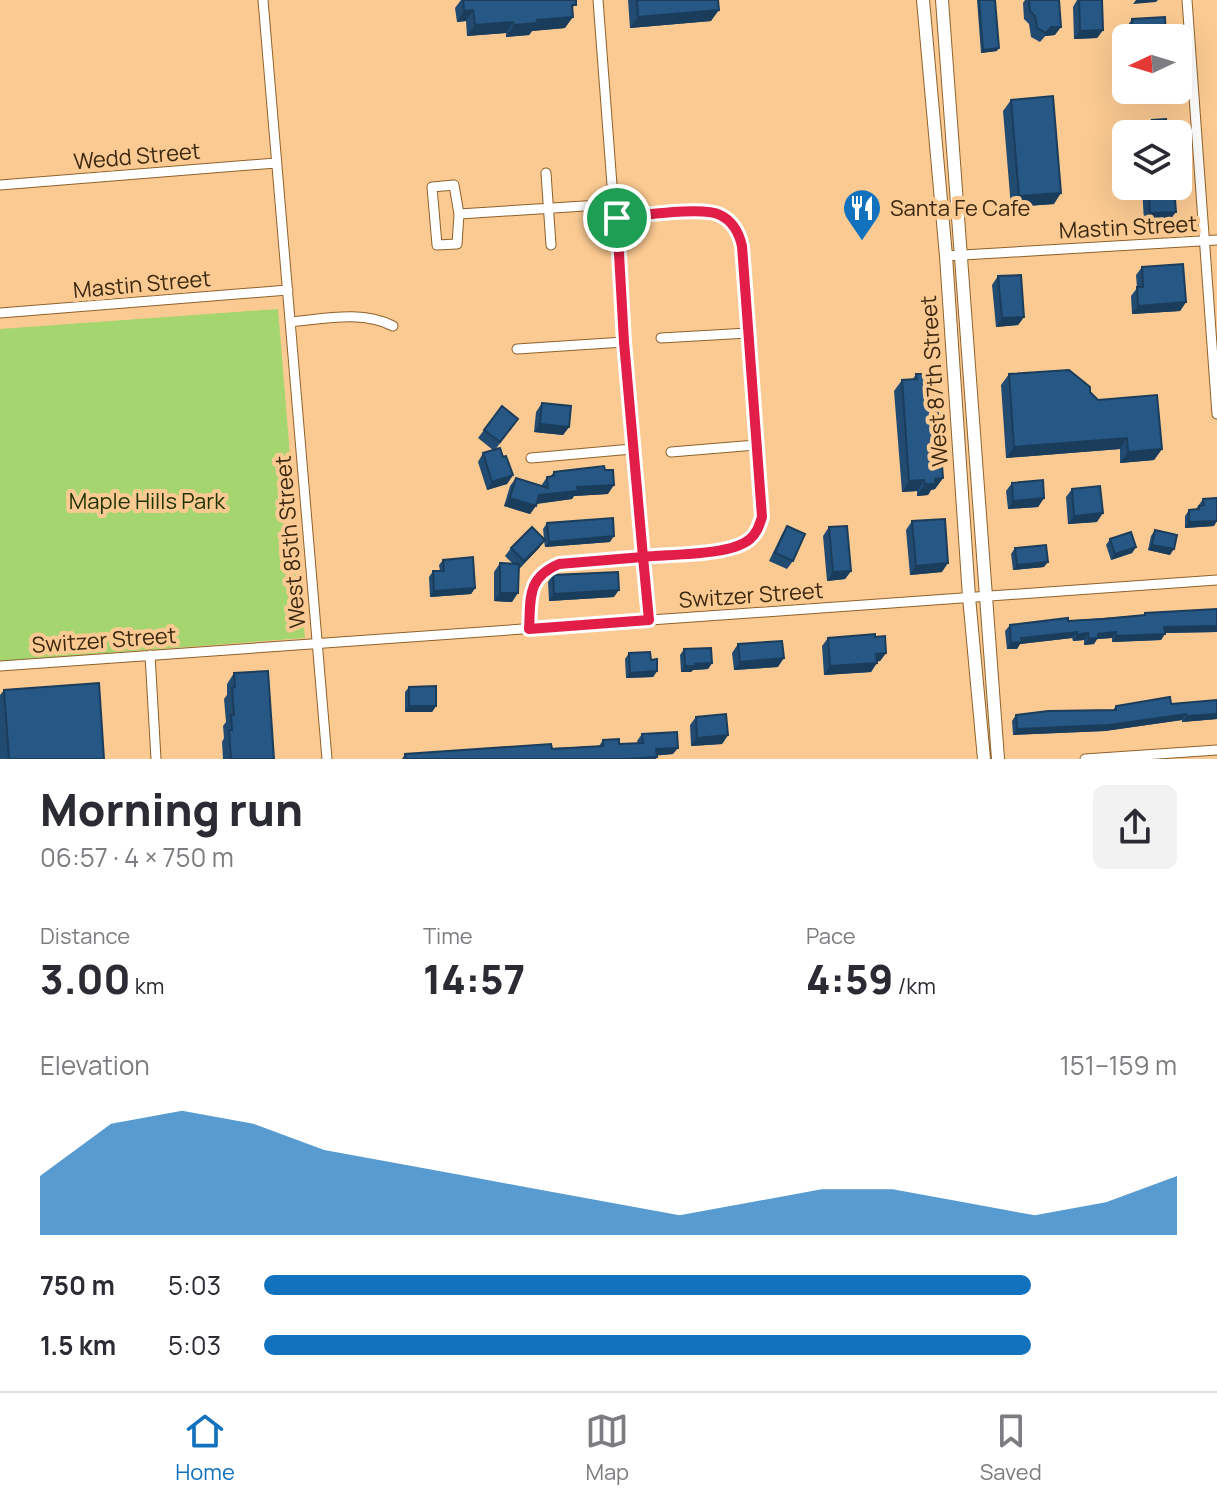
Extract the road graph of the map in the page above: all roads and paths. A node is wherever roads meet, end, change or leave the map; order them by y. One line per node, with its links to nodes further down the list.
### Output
1 (263, 0): 6 (street, West 85th Street)
2 (598, 0): 9 (street)
3 (923, 0): 16 (main road, West 87th Street)
4 (942, 0): 17 (main road, West 87th Street)
5 (1187, 0): 14 (street)
6 (276, 163): 8 (street, Wedd Street); 18 (street, West 85th Street)
7 (546, 173): 10 (street)
8 (0, 185)
9 (616, 204): 10 (street); 12 (street)
10 (548, 208): 11 (street); 15 (street)
11 (459, 214): 11 (street)
12 (617, 218): 22 (street); 24 (street)
13 (1217, 240): 14 (street, Mastin Street)
14 (1204, 241): 17 (street, Mastin Street); 26 (street)
15 (551, 245)
16 (946, 256): 17 (street, Mastin Street); 34 (main road, West 87th Street)
17 (960, 256): 33 (main road, West 87th Street)
18 (288, 290): 19 (street, Mastin Street); 20 (street, West 85th Street)
19 (0, 313)
20 (290, 322): 21 (street); 37 (street, West 85th Street)
21 (393, 326)
22 (748, 333): 23 (street); 27 (street)
23 (661, 338)
24 (624, 342): 25 (street); 28 (street)
25 (517, 349)
26 (1217, 414)
27 (756, 445): 29 (street); 31 (street)
28 (632, 449): 30 (street); 31 (street)
29 (671, 452)
30 (531, 458)
31 (643, 557): 35 (street); 36 (street)
32 (1217, 580): 33 (street, Switzer Street)
33 (988, 596): 34 (street, Switzer Street); 44 (main road, West 87th Street)
34 (969, 597): 35 (street, Switzer Street); 43 (main road, West 87th Street)
35 (649, 620): 36 (street, Switzer Street)
36 (529, 629): 37 (street, Switzer Street)
37 (317, 645): 38 (street, Switzer Street); 42 (street, West 85th Street)
38 (150, 655): 39 (street, Switzer Street); 41 (street)
39 (0, 666)
40 (1217, 750): 45 (street)
41 (156, 759)
42 (327, 759)
43 (984, 759)
44 (998, 759)
45 (1085, 759)

